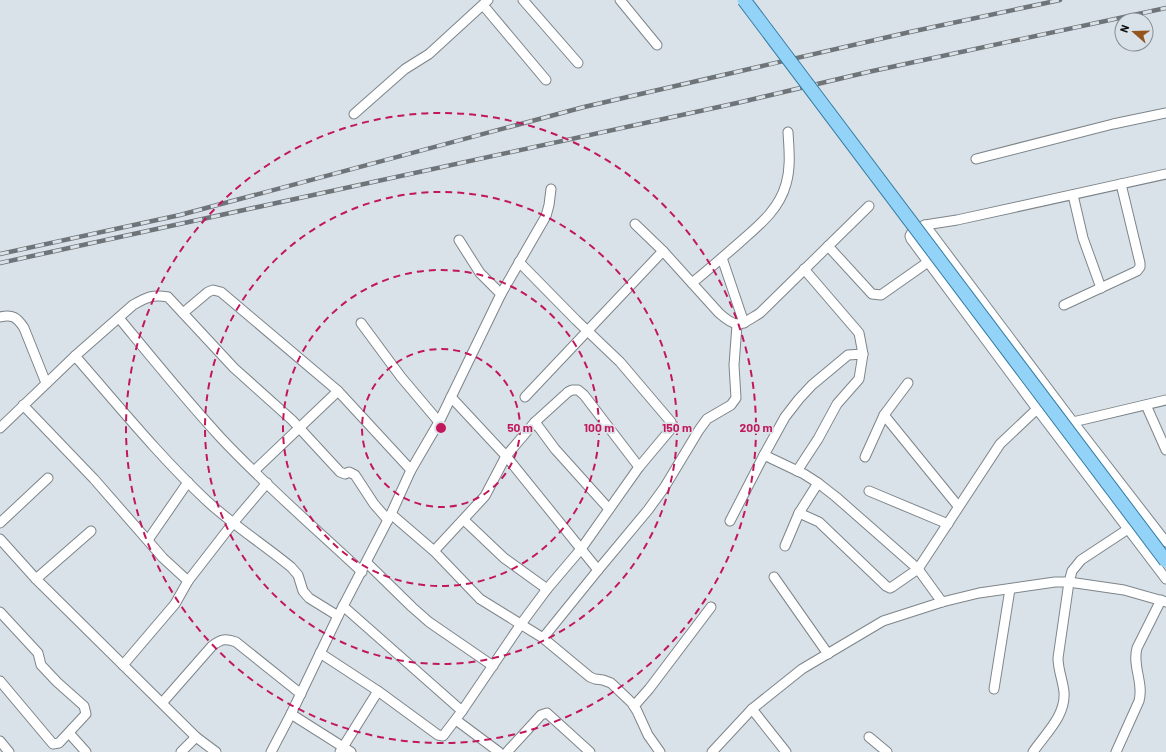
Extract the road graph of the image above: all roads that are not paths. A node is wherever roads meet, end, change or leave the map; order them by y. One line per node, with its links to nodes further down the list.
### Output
1 (523, 0): 6 (street)
2 (620, 0): 5 (street)
3 (744, 0): 84 (main road, bridge)
4 (486, 2): 7 (street); 9 (street)
5 (657, 45)
6 (578, 63)
7 (546, 80)
8 (1166, 113): 11 (street)
9 (354, 114)
10 (788, 132): 22 (street)
11 (976, 159)
12 (1166, 174): 13 (street)
13 (1121, 184): 15 (street); 27 (street)
14 (551, 189): 23 (street)
15 (1073, 195): 18 (street); 27 (street)
16 (869, 206): 20 (street)
17 (635, 224): 21 (street)
18 (925, 224): 24 (street); 50 (street)
19 (460, 240): 28 (street)
20 (828, 246): 24 (street); 25 (street)
21 (663, 251): 26 (street); 35 (street)
22 (722, 258): 26 (street); 34 (street)
23 (519, 262): 28 (street); 35 (street)
24 (928, 262): 46 (street)
25 (804, 269): 34 (street); 36 (street)
26 (692, 283): 34 (street)
27 (1101, 288): 29 (street)
28 (501, 294): 41 (street)
29 (1064, 304)
30 (183, 313): 32 (street); 40 (street); 52 (street)
31 (0, 317): 38 (street)
32 (119, 318): 37 (street); 60 (street)
33 (362, 323): 48 (street)
34 (741, 324): 87 (street)
35 (587, 331): 42 (street); 58 (street)
36 (863, 354): 55 (street); 61 (street)
37 (75, 356): 38 (street); 63 (street)
38 (46, 383): 44 (street)
39 (908, 383): 47 (street)
40 (338, 391): 52 (street); 59 (street)
41 (450, 397): 48 (street); 56 (street)
42 (525, 397)
43 (1166, 400): 45 (street)
44 (23, 405): 51 (street); 78 (street)
45 (1146, 405): 50 (street); 54 (street)
46 (1037, 409): 53 (street); 67 (street)
47 (884, 415): 57 (street); 67 (street)
48 (439, 422): 59 (street)
49 (535, 422): 56 (street); 58 (street); 68 (street)
50 (1073, 422): 53 (street); 79 (street)
51 (0, 428)
52 (300, 428): 60 (street); 70 (street)
53 (1055, 433): 76 (street)
54 (1166, 450)
55 (764, 455): 61 (street); 72 (street)
56 (506, 456): 71 (street); 82 (street)
57 (865, 457)
58 (639, 467): 68 (street)
59 (411, 470): 70 (street)
60 (254, 471): 65 (street)
61 (797, 471): 64 (street)
62 (48, 478): 73 (street)
63 (188, 482): 74 (street); 78 (street)
64 (818, 482): 69 (street); 86 (street)
65 (267, 483): 74 (street); 88 (street)
66 (869, 491): 75 (street)
67 (958, 506): 75 (street)
68 (609, 509): 82 (street)
69 (799, 513): 81 (street); 86 (street)
70 (390, 517): 83 (street); 85 (street)
71 (464, 520): 83 (street); 94 (street)
72 (730, 521)
73 (0, 523)
74 (233, 523): 92 (street); 101 (street)
75 (948, 524): 86 (street)
76 (1128, 529): 91 (street); 93 (street)
77 (91, 531): 90 (street)
78 (148, 540): 92 (street)
79 (1166, 542)
80 (2, 545): 90 (street)
81 (786, 546)
82 (581, 549): 87 (street); 94 (street)
83 (434, 551): 102 (street)
84 (1166, 561)
85 (367, 562): 88 (street); 107 (street)
86 (918, 569): 97 (street)
87 (598, 570): 103 (street)
88 (362, 572): 98 (street)
89 (774, 577): 105 (street)
90 (36, 579): 106 (street)
91 (1166, 579)
92 (188, 581): 106 (street)
93 (1069, 582): 95 (street); 96 (street); 135 (street)
94 (547, 589): 102 (street)
95 (1010, 589): 97 (street); 109 (street)
96 (1163, 601): 136 (street)
97 (942, 602): 105 (street)
98 (343, 606): 101 (street); 115 (street)
99 (712, 607): 113 (street)
100 (0, 612): 118 (street)
101 (338, 616): 104 (street)
102 (521, 624): 103 (street); 107 (street)
103 (544, 638): 113 (street)
104 (320, 653): 110 (street); 111 (street)
105 (828, 654): 114 (street)
106 (123, 665): 112 (street)
107 (493, 666): 115 (street)
108 (0, 681): 118 (street)
109 (994, 689)
110 (378, 691): 117 (street); 122 (street)
111 (301, 694): 112 (street); 116 (street)
112 (162, 703): 119 (street)
113 (634, 706): 131 (street)
114 (752, 709): 132 (street); 133 (street)
115 (462, 711): 117 (street)
116 (291, 714): 122 (street); 127 (street)
117 (456, 720): 128 (street)
118 (69, 733): 124 (street)
119 (196, 737): 125 (street); 126 (street)
120 (868, 737): 134 (street)
121 (0, 741): 123 (street)
122 (345, 750)
123 (9, 752)
124 (86, 752)
125 (180, 752)
126 (216, 752)
127 (271, 752)
128 (499, 752)
129 (507, 752): 130 (street)
130 (589, 752)
131 (660, 752)
132 (712, 752)
133 (786, 752)
134 (887, 752)
135 (1033, 752)
136 (1116, 752)

